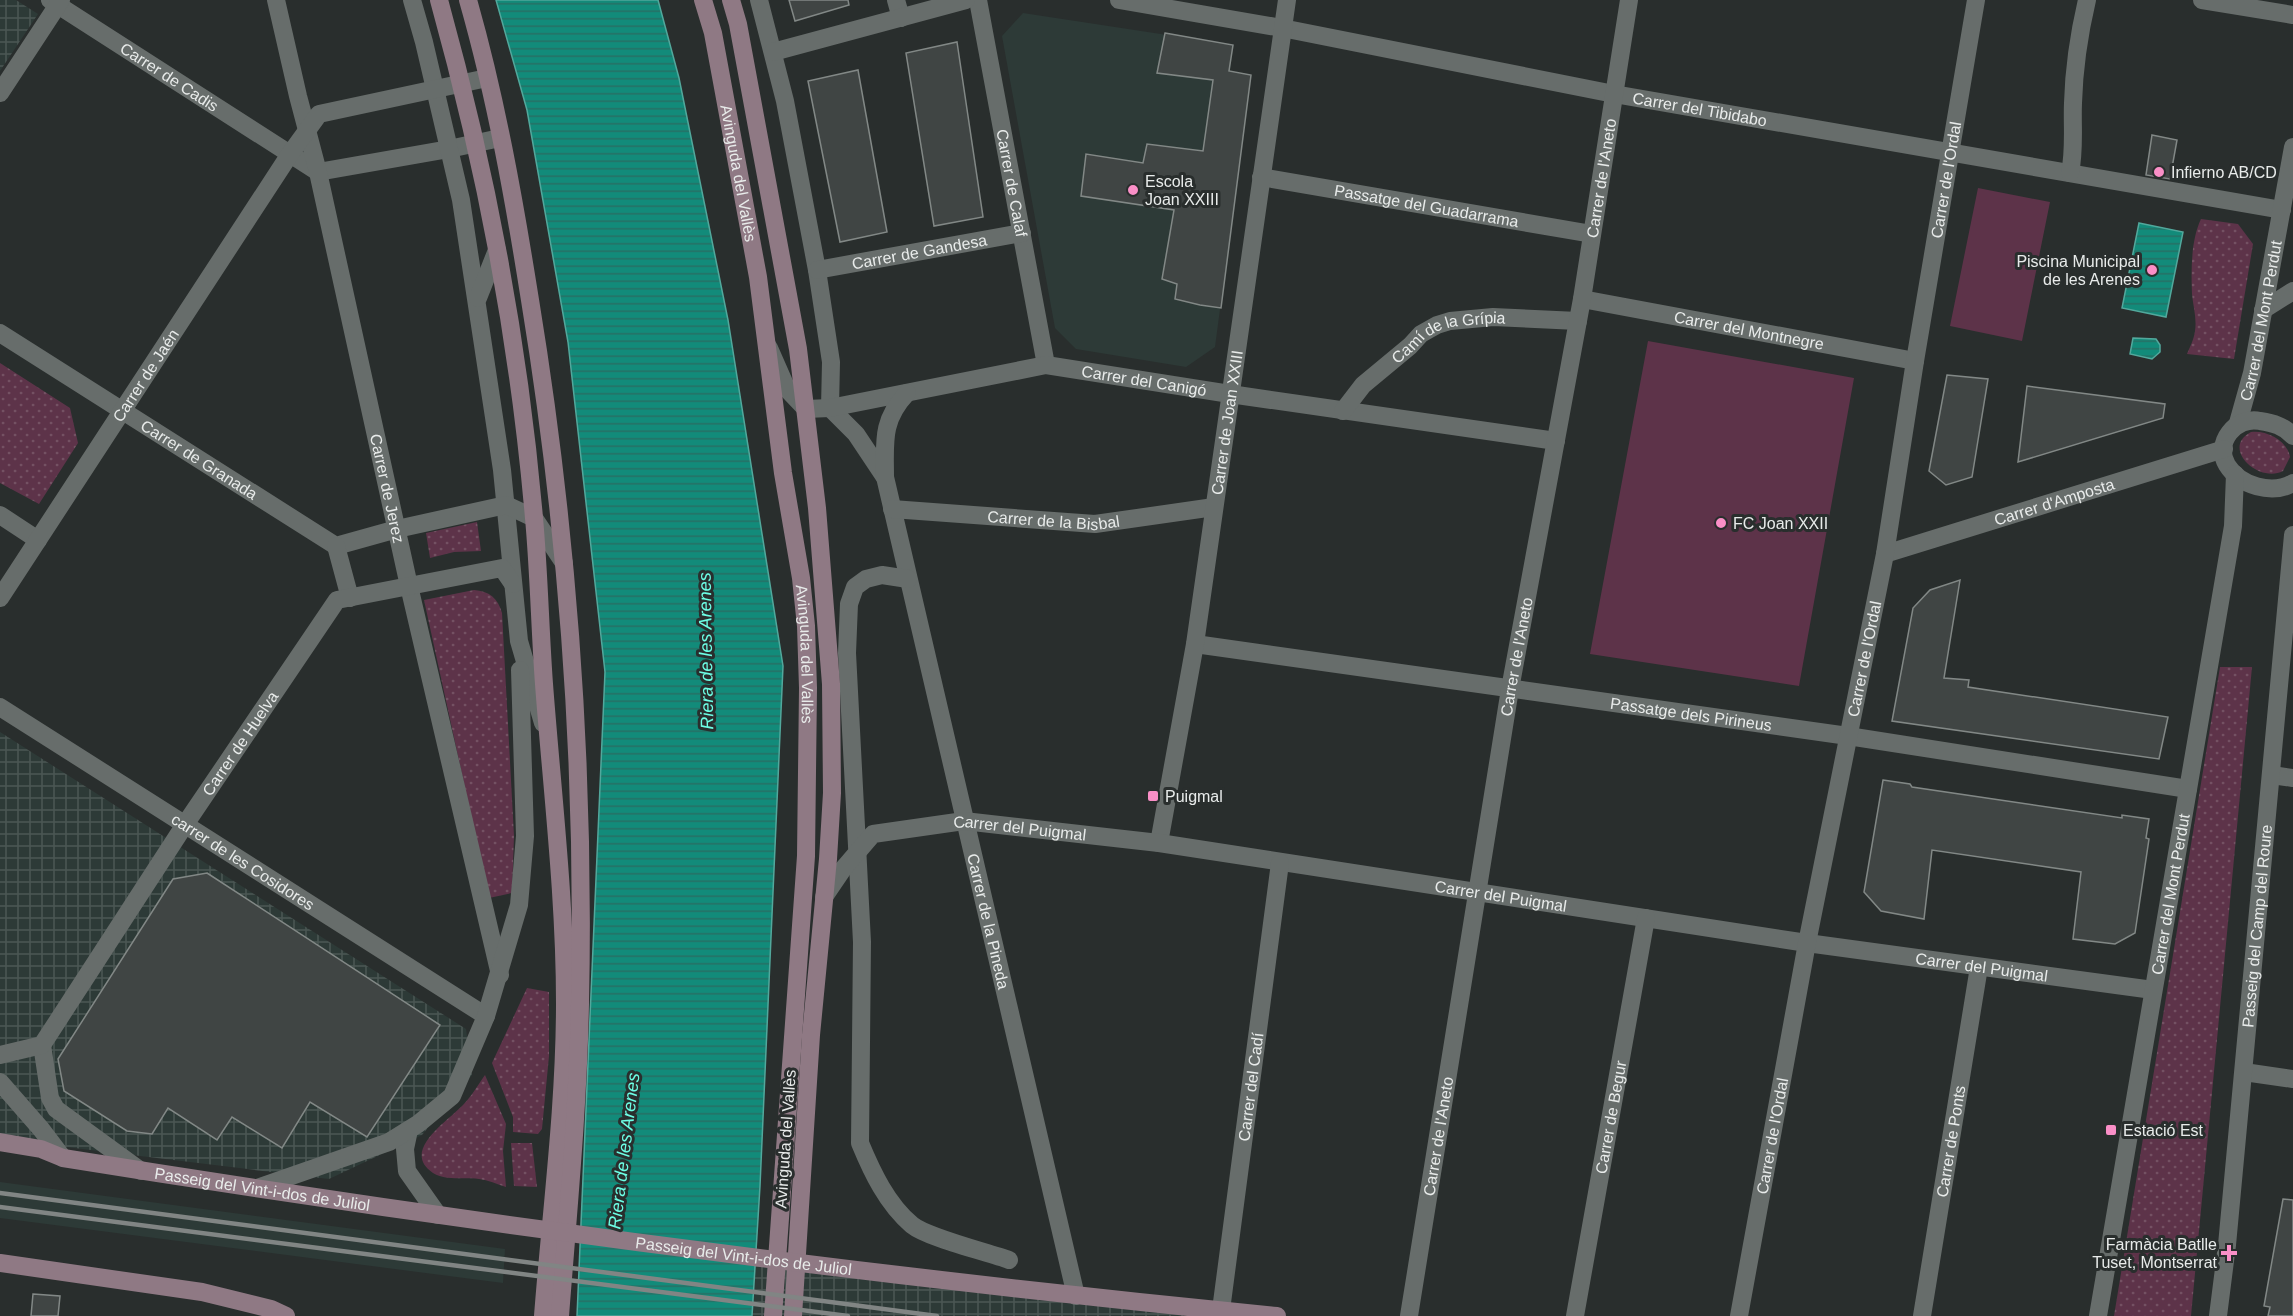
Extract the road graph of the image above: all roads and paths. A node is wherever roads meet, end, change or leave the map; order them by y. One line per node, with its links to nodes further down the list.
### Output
1 (276, 0): 27 (street, Carrer de Jerez)
2 (412, 0): 24 (street)
3 (439, 0): 23 (main road)
4 (468, 0): 22 (main road)
5 (704, 0): 48 (main road, Avinguda del Vallès)
6 (731, 0): 54 (main road, Avinguda del Vallès)
7 (759, 0): 21 (street)
8 (896, 0): 19 (street)
9 (966, 0): 19 (street)
10 (978, 0): 38 (street, Carrer de Calaf)
11 (1119, 0): 20 (street, Carrer del Tibidabo)
12 (1287, 0): 20 (street, Carrer de Joan XXIII)
13 (1629, 0): 26 (street, Carrer de l'Aneto)
14 (1976, 0): 32 (street, Carrer de l'Ordal)
15 (2087, 0): 35 (street)
16 (2202, 0): 18 (street)
17 (56, 2): 25 (street); 33 (street, Carrer de Cadis)
18 (2293, 15)
19 (901, 18): 21 (street)
20 (1282, 28): 26 (street, Carrer del Tibidabo); 36 (street, Carrer de Joan XXIII)
21 (773, 52): 41 (street)
22 (487, 78): 23 (street); 28 (main road)
23 (460, 83): 24 (street); 29 (main road)
24 (435, 90): 27 (street); 31 (street)
25 (0, 93)
26 (1614, 94): 32 (street, Carrer del Tibidabo); 39 (street, Carrer de l'Aneto)
27 (306, 132): 33 (street); 34 (street, Carrer de Jerez)
28 (500, 138): 29 (street); 74 (main road)
29 (474, 143): 31 (street); 40 (main road)
30 (2293, 147): 37 (street, Carrer del Mont Perdut)
31 (449, 149): 34 (street); 44 (street)
32 (1951, 153): 35 (street, Carrer del Tibidabo); 49 (street, Carrer de l'Ordal)
33 (290, 154): 34 (street, Carrer de Cadis); 55 (street, Carrer de Jaén)
34 (318, 172): 69 (street, Carrer de Jerez)
35 (2070, 173): 37 (street, Carrer del Tibidabo)
36 (1261, 177): 39 (street, Passatge del Guadarrama); 52 (street, Carrer de Joan XXIII)
37 (2282, 210): 45 (street, Carrer del Mont Perdut)
38 (1022, 233): 41 (street, Carrer de Gandesa); 50 (street, Carrer de Calaf)
39 (1593, 234): 43 (street, Carrer de l'Aneto)
40 (497, 250): 44 (street); 68 (main road)
41 (817, 270): 53 (street)
42 (2293, 291): 45 (street)
43 (1582, 298): 46 (street, Carrer de l'Aneto); 49 (street, Carrer del Montnegre)
44 (477, 299): 64 (street)
45 (2263, 310): 57 (street, Carrer del Mont Perdut)
46 (1578, 321): 56 (street, Camí de la Grípia); 59 (street, Carrer de l'Aneto)
47 (0, 333): 55 (street, Carrer de Granada)
48 (769, 347): 54 (street); 121 (main road, Avinguda del Vallès)
49 (1915, 361): 73 (street, Carrer de l'Ordal)
50 (1046, 365): 51 (street, Carrer del Canigó); 52 (street, Carrer del Canigó)
51 (907, 393): 53 (street, Carrer del Canigó); 62 (street, Carrer de la Pineda)
52 (1230, 394): 56 (street, Carrer del Canigó); 65 (street, Carrer de Joan XXIII)
53 (830, 408): 54 (street, Carrer del Canigó); 62 (street, Carrer de la Pineda)
54 (806, 409): 93 (main road, Avinguda del Vallès)
55 (122, 411): 71 (street, Carrer de Jaén); 72 (street, Carrer de Granada)
56 (1342, 411): 59 (street, Carrer del Canigó)
57 (2238, 423): 58 (street); 60 (street, Carrer del Mont Perdut)
58 (2291, 431)
59 (1556, 441): 82 (street, Carrer de l'Aneto)
60 (2224, 450): 61 (street); 73 (street, Carrer d'Amposta)
61 (2235, 474): 63 (street); 88 (street, Carrer del Mont Perdut)
62 (885, 477): 66 (street, Carrer de la Pineda)
63 (2293, 483)
64 (506, 505): 68 (street); 69 (street); 76 (street)
65 (1214, 507): 66 (street, Carrer de la Bisbal); 81 (street, Carrer de Joan XXIII)
66 (892, 509): 75 (street, Carrer de la Pineda)
67 (0, 515): 71 (street)
68 (534, 518): 74 (street); 85 (main road)
69 (398, 529): 72 (street); 77 (street, Carrer de Jerez)
70 (2293, 535): 86 (street, Passeig del Camp del Roure)
71 (38, 540): 78 (street, Carrer de Jaén)
72 (336, 546): 79 (street)
73 (1885, 554): 84 (street, Carrer de l'Ordal)
74 (564, 563): 120 (main road)
75 (908, 579): 89 (street, Carrer de la Pineda); 92 (street)
76 (513, 584): 77 (street, Carrer de Huelva); 80 (street)
77 (409, 586): 79 (street, Carrer de Huelva); 100 (street, Carrer de Jerez)
78 (0, 598)
79 (350, 598): 90 (street, Carrer de Huelva)
80 (519, 641): 85 (street); 100 (street)
81 (1195, 644): 82 (street, Passatge dels Pirineus); 91 (street, Carrer de Joan XXIII)
82 (1510, 689): 84 (street, Passatge dels Pirineus); 95 (street, Carrer de l'Aneto)
83 (0, 707): 90 (street, carrer de les Cosidores)
84 (1848, 736): 88 (street, Passatge dels Pirineus); 98 (street, Carrer de l'Ordal)
85 (549, 743): 119 (main road)
86 (2272, 775): 87 (street); 105 (street, Passeig del Camp del Roure)
87 (2293, 778)
88 (2188, 789): 101 (street, Carrer del Mont Perdut)
89 (964, 821): 91 (street, Carrer del Puigmal); 92 (street, Carrer del Puigmal); 116 (street, Carrer de la Pineda)
90 (184, 826): 102 (street, carrer de les Cosidores); 103 (street, Carrer de Huelva)
91 (1159, 843): 94 (street, Carrer del Puigmal)
92 (856, 855): 93 (street); 96 (street, Carrer del Puigmal); 114 (street)
93 (828, 859): 96 (main road, Avinguda del Vallès)
94 (1280, 863): 95 (street, Carrer del Puigmal); 117 (street, Carrer del Cadí)
95 (1477, 892): 97 (street, Carrer del Puigmal); 124 (street, Carrer de l'Aneto)
96 (824, 897): 122 (main road, Avinguda del Vallès)
97 (1646, 918): 98 (street, Carrer del Puigmal); 125 (street, Carrer de Begur)
98 (1807, 943): 99 (street, Carrer del Puigmal); 126 (street, Carrer de l'Ordal)
99 (1979, 967): 101 (street, Carrer del Puigmal); 127 (street, Carrer de Ponts)
100 (500, 975): 102 (street)
101 (2153, 990): 128 (street, Carrer del Mont Perdut)
102 (486, 1016): 108 (street)
103 (42, 1044): 104 (street); 111 (street)
104 (0, 1055)
105 (2244, 1072): 106 (street); 129 (street, Passeig del Camp del Roure)
106 (2293, 1079)
107 (0, 1082): 110 (street)
108 (409, 1130): 112 (street); 113 (street)
109 (0, 1142): 110 (main road, Passeig del Vint-i-dos de Juliol)
110 (63, 1158): 111 (main road, Passeig del Vint-i-dos de Juliol)
111 (141, 1171): 112 (main road, Passeig del Vint-i-dos de Juliol)
112 (260, 1187): 113 (main road, Passeig del Vint-i-dos de Juliol)
113 (438, 1215): 116 (main road, Passeig del Vint-i-dos de Juliol)
114 (1009, 1260)
115 (0, 1263): 118 (main road)
116 (1076, 1296): 117 (main road, Passeig del Vint-i-dos de Juliol)
117 (1221, 1311): 123 (main road, Passeig del Vint-i-dos de Juliol)
118 (286, 1316)
119 (543, 1316)
120 (560, 1316)
121 (773, 1316)
122 (793, 1316)
123 (1277, 1316)
124 (1409, 1316)
125 (1575, 1316)
126 (1739, 1316)
127 (1922, 1316)
128 (2098, 1316)
129 (2218, 1316)

